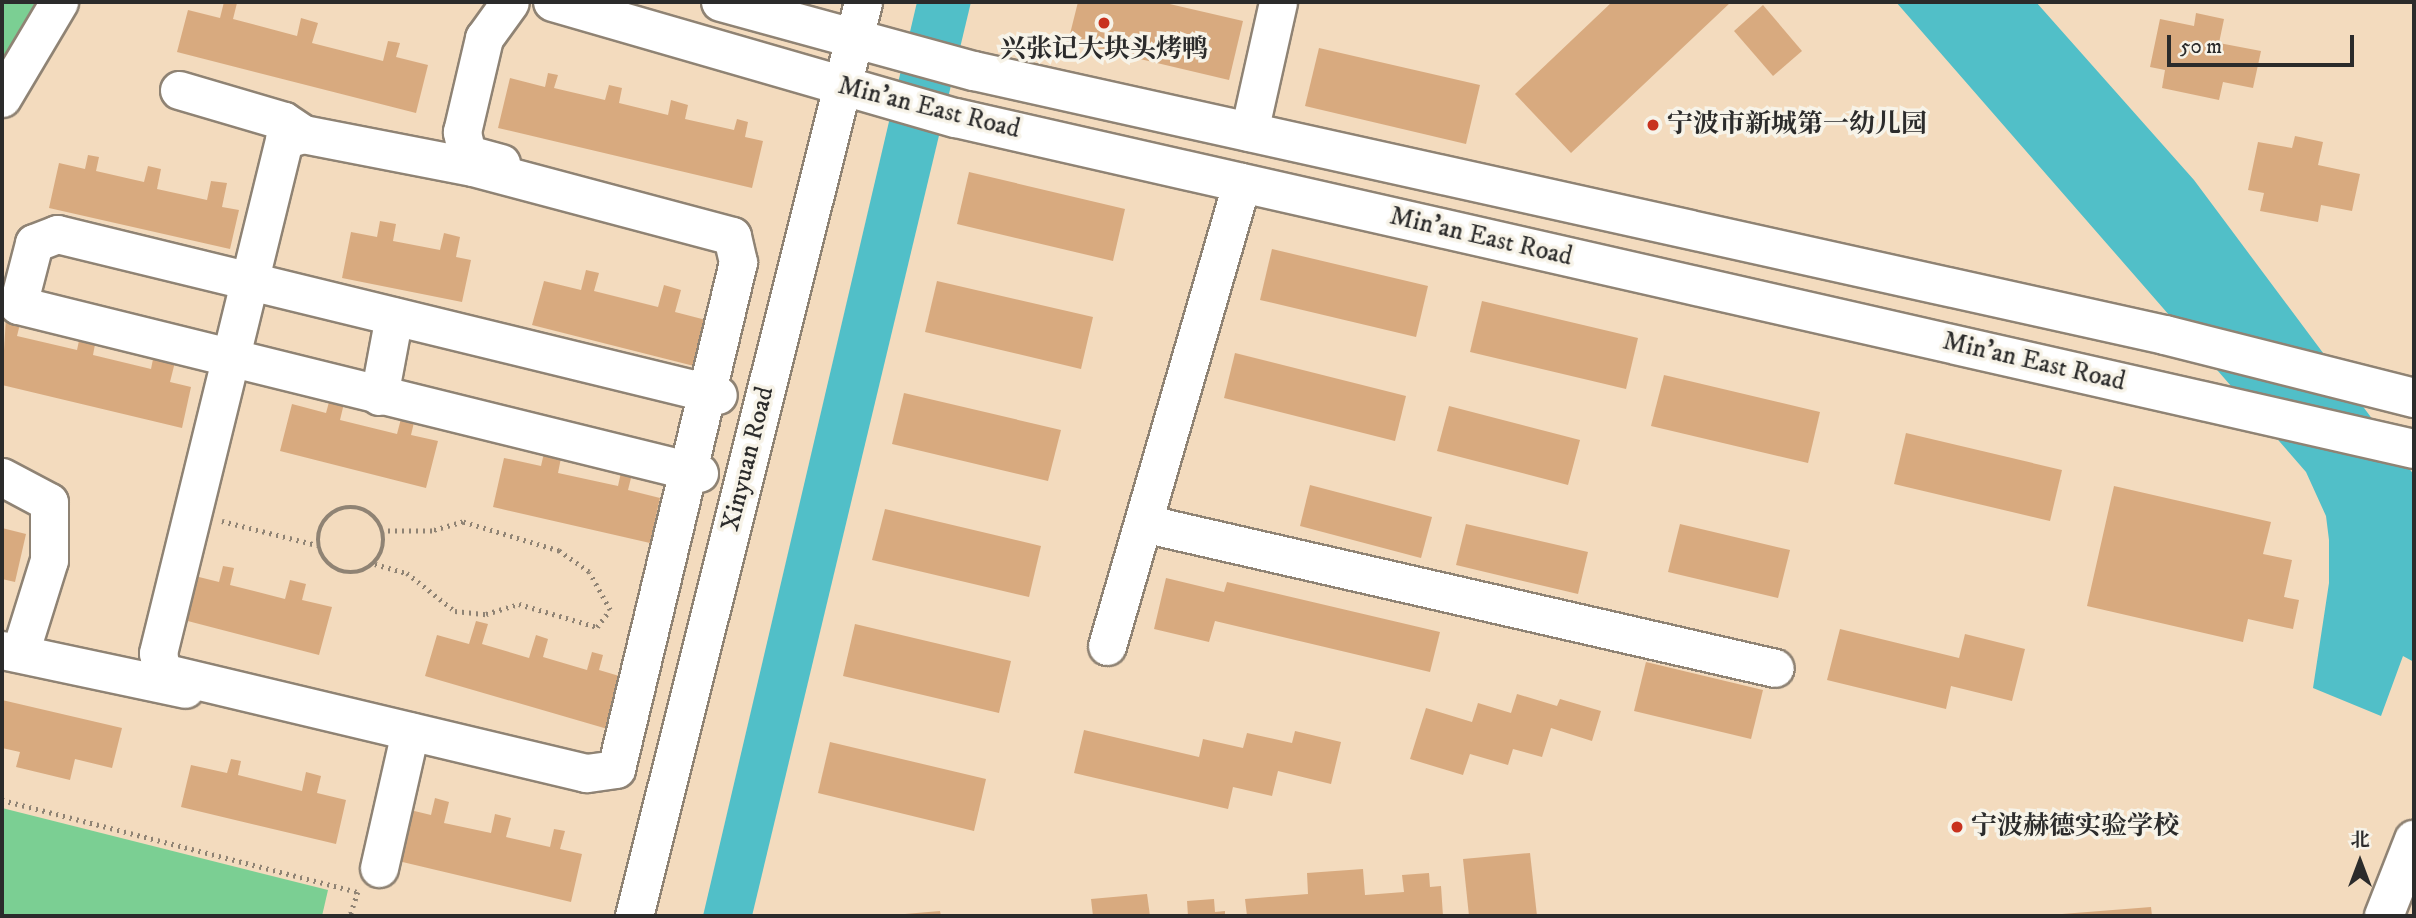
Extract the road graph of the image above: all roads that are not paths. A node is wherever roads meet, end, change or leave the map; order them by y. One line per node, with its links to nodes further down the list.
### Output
1 (59, 2): 11 (street)
2 (473, 2): 14 (street)
3 (510, 2): 14 (street)
4 (553, 2): 9 (main road, Min'an East Road)
5 (721, 2): 8 (main road, Min'an East Road)
6 (863, 2): 8 (street, Xinyuan Road)
7 (1278, 2): 13 (street)
8 (871, 46): 9 (street, Xinyuan Road); 13 (main road, Min'an East Road)
9 (842, 86): 15 (main road, Min'an East Road); 33 (street, Xinyuan Road)
10 (179, 90): 12 (street)
11 (2, 98)
12 (294, 127): 14 (street); 16 (street); 19 (street)
13 (1249, 132): 21 (main road, Min'an East Road)
14 (455, 149): 19 (street)
15 (1242, 183): 22 (main road, Min'an East Road); 25 (street)
16 (243, 279): 17 (street); 18 (street); 18 (street)
17 (394, 316): 19 (street); 20 (street)
18 (223, 358): 20 (street); 29 (street); 30 (street)
19 (713, 393): 23 (street)
20 (379, 396): 23 (street)
21 (2414, 398)
22 (2413, 449)
23 (694, 471): 30 (street)
24 (2, 477): 27 (street)
25 (1143, 523): 26 (street); 28 (street)
26 (1107, 646)
27 (11, 651): 29 (street)
28 (1775, 668)
29 (152, 681): 30 (street)
30 (408, 739): 32 (street)
31 (2414, 839): 34 (main road)
32 (379, 868)
33 (634, 916)
34 (2384, 916)

